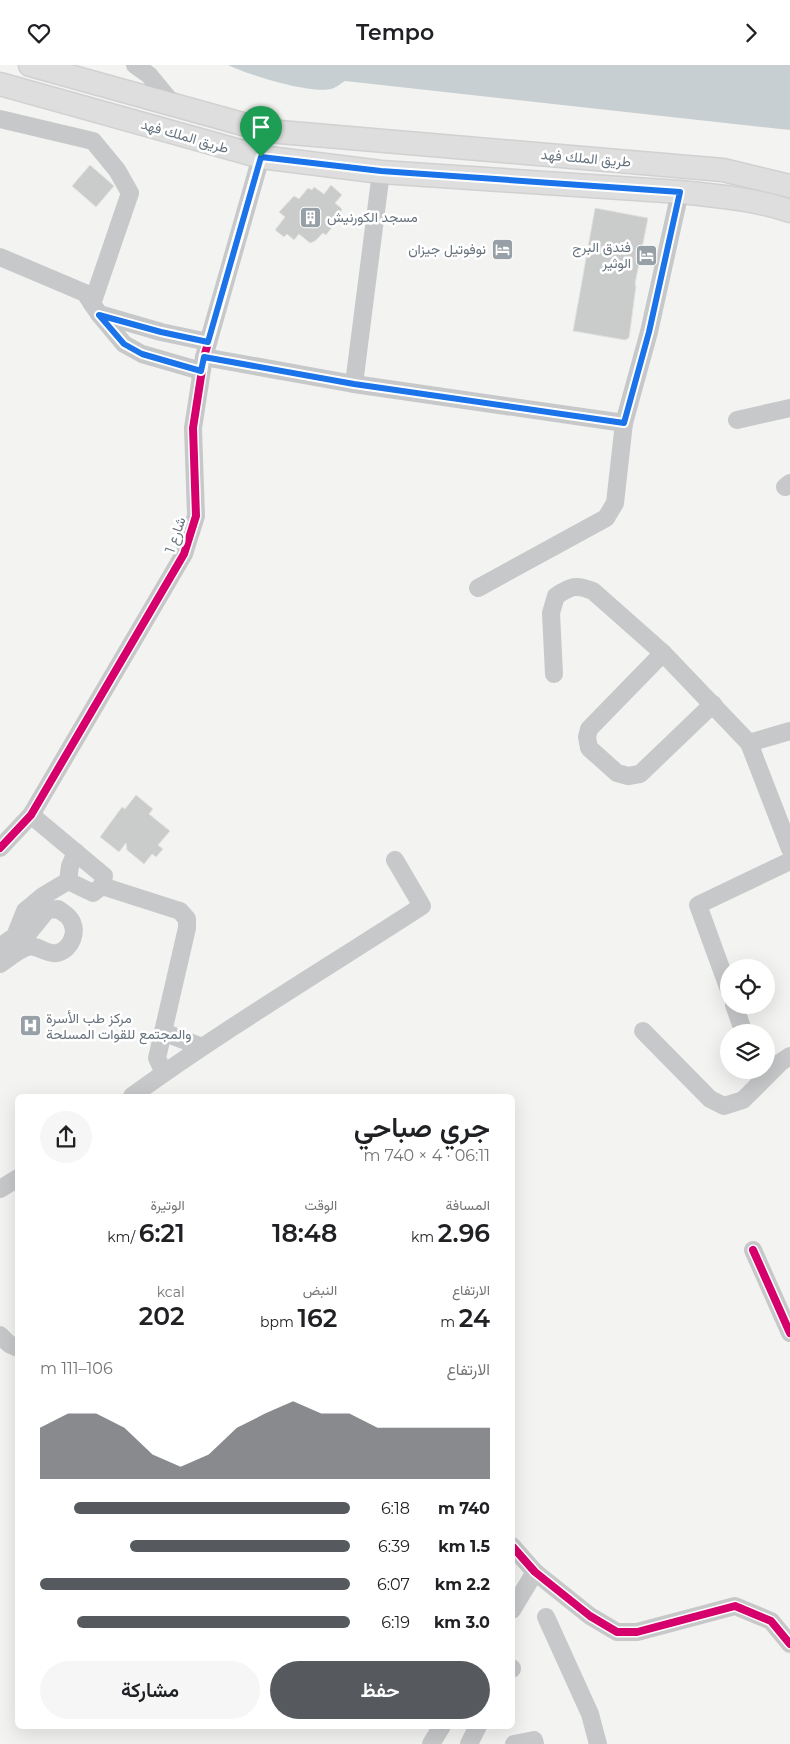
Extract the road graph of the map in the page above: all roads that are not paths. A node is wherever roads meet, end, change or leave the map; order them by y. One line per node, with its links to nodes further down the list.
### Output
1 (30, 65): 4 (main road, طريق الملك فهد)
2 (135, 65): 4 (street)
3 (0, 84): 7 (main road, طريق الملك فهد)
4 (173, 104): 6 (main road, طريق الملك فهد)
5 (0, 119): 13 (street)
6 (268, 131): 7 (main road); 9 (main road, طريق الملك فهد)
7 (261, 157): 8 (main road, طريق الملك فهد); 14 (street, شارع 1)
8 (381, 171): 10 (main road, طريق الملك فهد); 15 (street)
9 (790, 186)
10 (680, 192): 11 (main road, طريق الملك فهد); 18 (street)
11 (790, 211)
12 (0, 257): 13 (street)
13 (96, 309): 14 (street); 14 (street)
14 (204, 357): 15 (street); 25 (street, شارع 1)
15 (354, 384): 18 (street)
16 (790, 408): 17 (street)
17 (737, 420)
18 (624, 423): 19 (street)
19 (478, 588)
20 (663, 653): 21 (street); 22 (street); 22 (street)
21 (554, 674)
22 (712, 704): 24 (street)
23 (790, 731): 24 (street)
24 (749, 743): 27 (street)
25 (31, 815): 26 (street, شارع 1); 28 (street)
26 (0, 848)
27 (790, 849)
28 (76, 853): 31 (street); 32 (street)
29 (395, 860): 39 (street)
30 (790, 861): 36 (street)
31 (68, 881): 32 (street); 33 (street)
32 (102, 886): 38 (street)
33 (14, 936): 34 (street); 35 (street)
34 (0, 947)
35 (0, 964)
36 (720, 965)
37 (642, 1031): 43 (street)
38 (163, 1032): 39 (street); 42 (street)
39 (202, 1047): 42 (street)
40 (790, 1056): 41 (street)
41 (775, 1066)
42 (164, 1073): 44 (street)
43 (758, 1079)
44 (135, 1094)
45 (15, 1180): 46 (street)
46 (0, 1189)
47 (753, 1250): 48 (street)
48 (790, 1333)
49 (0, 1335): 50 (street)
50 (15, 1347)
51 (515, 1549): 52 (street)
52 (535, 1572): 53 (street); 55 (street)
53 (515, 1605)
54 (546, 1617): 62 (street)
55 (790, 1644)
56 (440, 1729): 58 (street)
57 (476, 1729): 59 (street)
58 (431, 1744)
59 (469, 1744)
60 (514, 1744): 61 (street)
61 (535, 1744)
62 (598, 1744)

